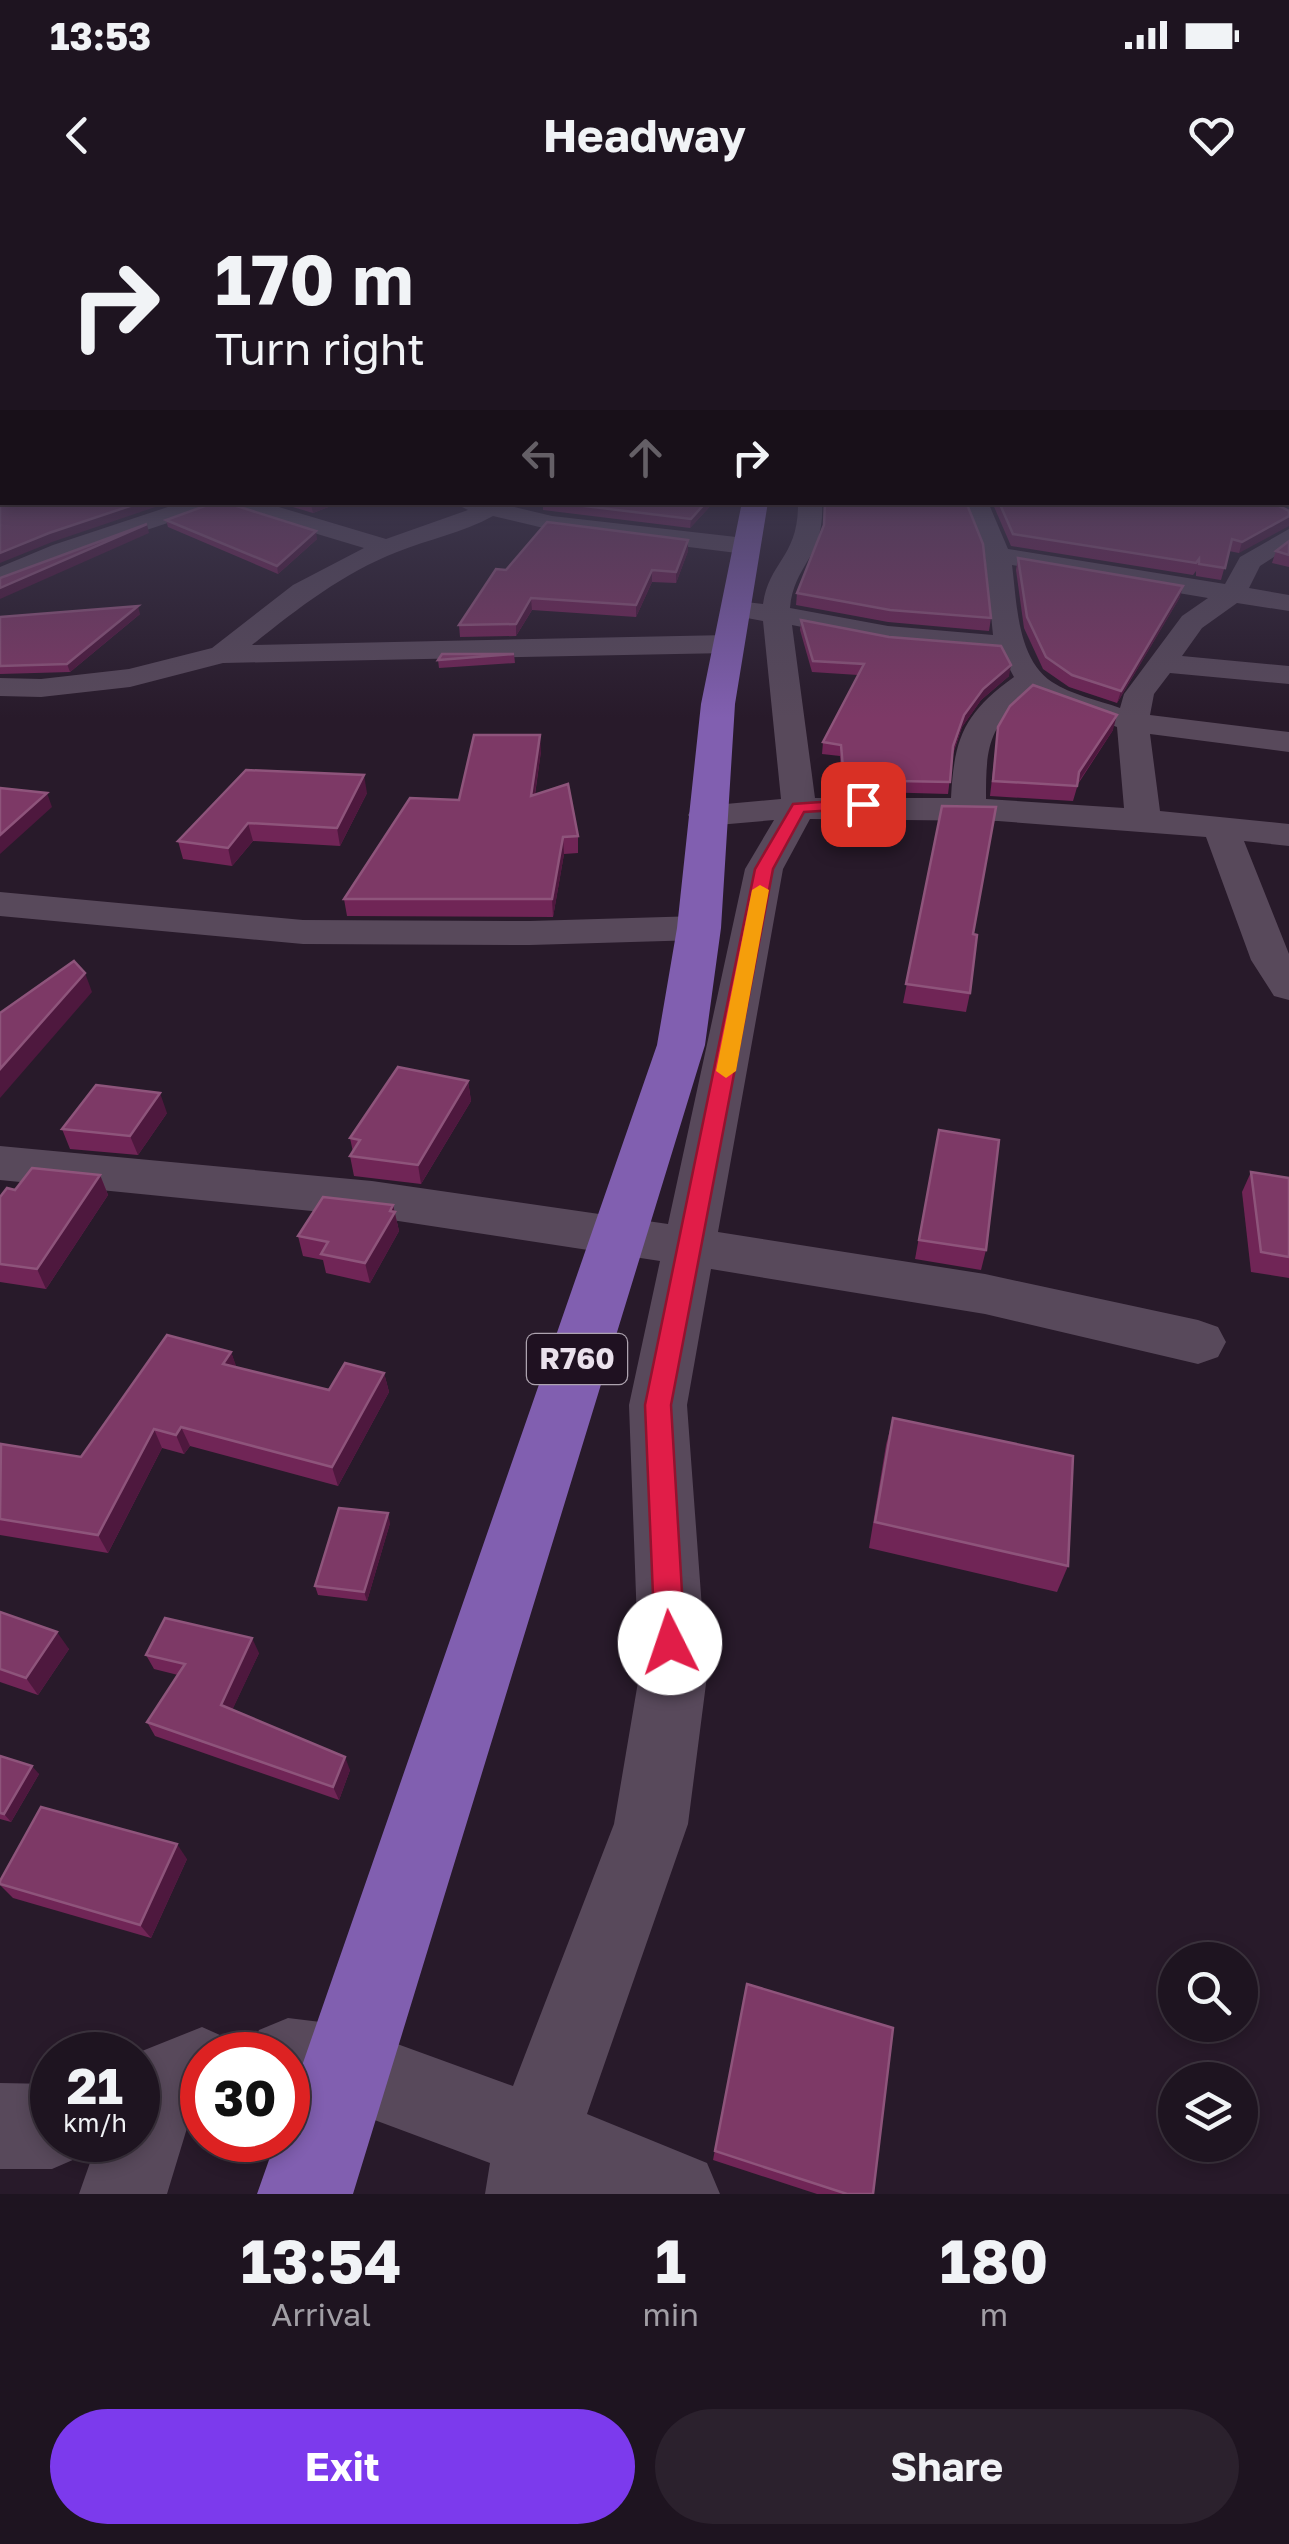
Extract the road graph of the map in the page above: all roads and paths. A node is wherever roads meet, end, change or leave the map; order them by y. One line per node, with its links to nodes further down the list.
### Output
1 (117, 532): 9 (street)
2 (336, 532): 8 (street)
3 (433, 532): 8 (street)
4 (773, 532): 14 (main road, R760)
5 (988, 532): 10 (street)
6 (1289, 536): 12 (street)
7 (16, 538): 9 (street)
8 (386, 547): 16 (street)
9 (62, 550): 11 (street)
10 (998, 555): 12 (street); 15 (street)
11 (0, 576)
12 (1234, 592): 13 (street); 17 (street)
13 (1289, 603)
14 (747, 622): 15 (street); 16 (street); 25 (street); 27 (main road, R760)
15 (1012, 646): 19 (street)
16 (222, 654): 21 (street)
17 (1162, 662): 18 (street); 23 (street)
18 (1289, 675)
19 (1031, 679): 23 (street); 26 (street)
20 (0, 687): 21 (street)
21 (41, 688): 22 (street)
22 (0, 703)
23 (1132, 722): 24 (street); 28 (street)
24 (1289, 742)
25 (799, 807): 26 (street); 27 (street); 34 (street)
26 (968, 807): 28 (street)
27 (706, 816): 32 (main road, R760)
28 (1142, 820): 29 (street)
29 (1221, 828): 30 (street); 33 (street)
30 (1289, 835)
31 (7, 909): 32 (street)
32 (700, 928): 34 (main road, R760)
33 (1289, 987)
34 (704, 1056): 36 (main road, R760); 37 (street)
35 (0, 1163): 36 (street)
36 (619, 1235): 37 (street); 39 (main road, R760)
37 (691, 1246): 38 (street); 43 (street)
38 (1198, 1342)
39 (316, 2063): 43 (street); 45 (main road, R760)
40 (166, 2083): 44 (street)
41 (0, 2126): 42 (street)
42 (30, 2126)
43 (532, 2165): 46 (street)
44 (123, 2194)
45 (304, 2194)
46 (676, 2194)

